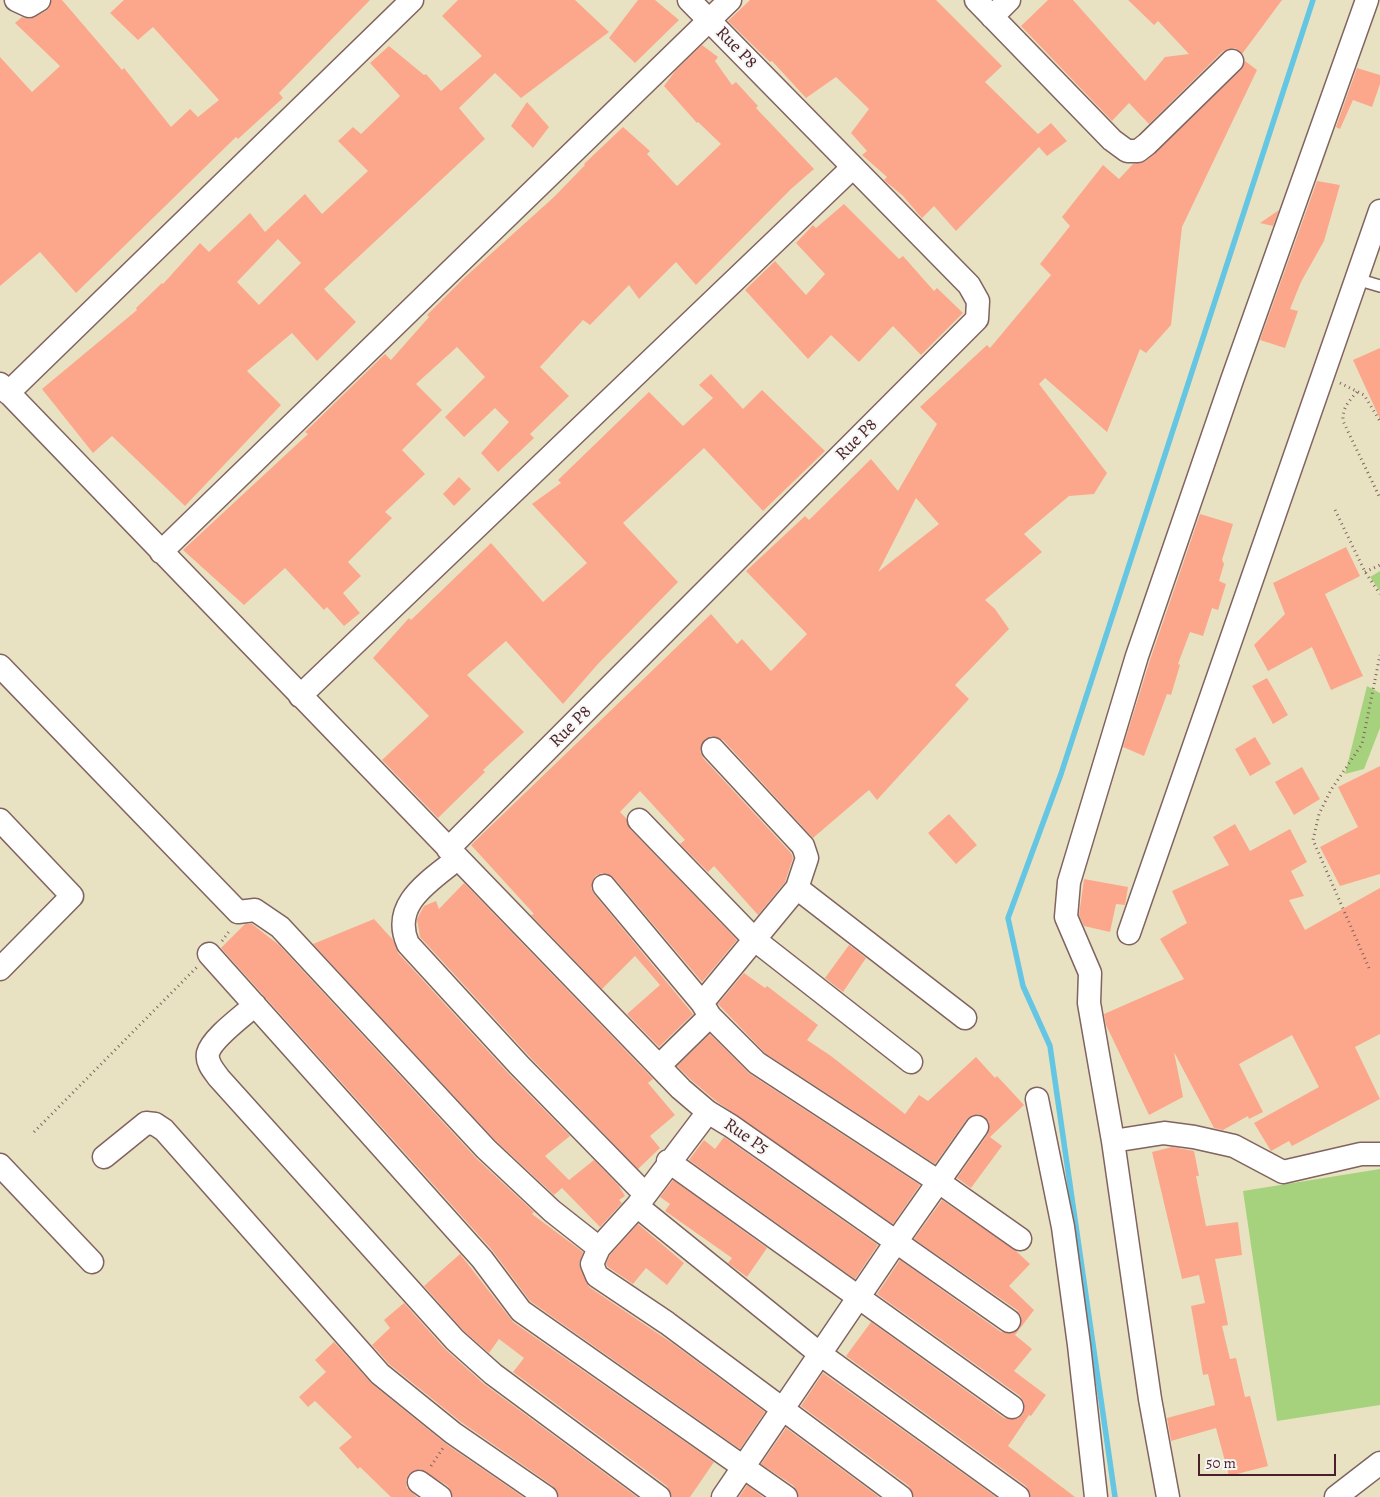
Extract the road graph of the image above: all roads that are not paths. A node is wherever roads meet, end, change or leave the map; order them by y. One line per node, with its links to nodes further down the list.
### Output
1 (16, 0): 2 (street)
2 (39, 0)
3 (412, 0): 16 (street)
4 (689, 0): 10 (street, Rue P8)
5 (730, 0): 10 (street)
6 (976, 0): 9 (street)
7 (1009, 0): 9 (street)
8 (1367, 0): 38 (street)
9 (992, 17): 11 (street)
10 (709, 20): 12 (street, Rue P8); 17 (street)
11 (1232, 61)
12 (852, 168): 19 (street); 23 (street, Rue P8)
13 (1380, 211): 14 (street)
14 (1356, 279): 15 (lane); 26 (street)
15 (1380, 286)
16 (4, 389): 17 (street, Rue P5)
17 (161, 552): 19 (street, Rue P5)
18 (0, 666): 47 (street)
19 (300, 696): 23 (street, Rue P5)
20 (713, 749): 25 (street)
21 (0, 820): 29 (street)
22 (639, 820): 27 (street)
23 (453, 854): 34 (street, Rue P5); 44 (street, Rue P8)
24 (604, 886): 31 (street)
25 (797, 888): 27 (street); 32 (street)
26 (1129, 932)
27 (755, 940): 31 (street); 33 (street)
28 (209, 954): 30 (street)
29 (0, 969)
30 (255, 1005): 55 (street); 59 (street)
31 (706, 1010): 34 (street); 43 (street)
32 (965, 1018)
33 (912, 1062)
34 (660, 1065): 36 (street, Rue P5)
35 (1037, 1099): 64 (street)
36 (708, 1112): 41 (street); 46 (street, Rue P5)
37 (977, 1127): 43 (street)
38 (1113, 1141): 39 (street); 65 (street)
39 (1380, 1154)
40 (104, 1157): 58 (street)
41 (668, 1162): 44 (street); 49 (street)
42 (0, 1165): 48 (street)
43 (939, 1182): 45 (street); 46 (street)
44 (641, 1200): 47 (street); 51 (street, Rue P8)
45 (1020, 1238)
46 (896, 1242): 49 (street); 50 (street, Rue P5)
47 (599, 1248): 53 (street)
48 (92, 1262)
49 (858, 1298): 51 (street); 52 (street)
50 (1009, 1321)
51 (820, 1354): 53 (street); 63 (street, Rue P8)
52 (1012, 1407)
53 (782, 1411): 55 (street); 62 (street)
54 (1380, 1463): 66 (street)
55 (744, 1466): 60 (street); 61 (street)
56 (419, 1482): 57 (street)
57 (440, 1497)
58 (546, 1497)
59 (659, 1497)
60 (724, 1497)
61 (786, 1497)
62 (901, 1497)
63 (1018, 1497)
64 (1096, 1497)
65 (1168, 1497)
66 (1336, 1497)

